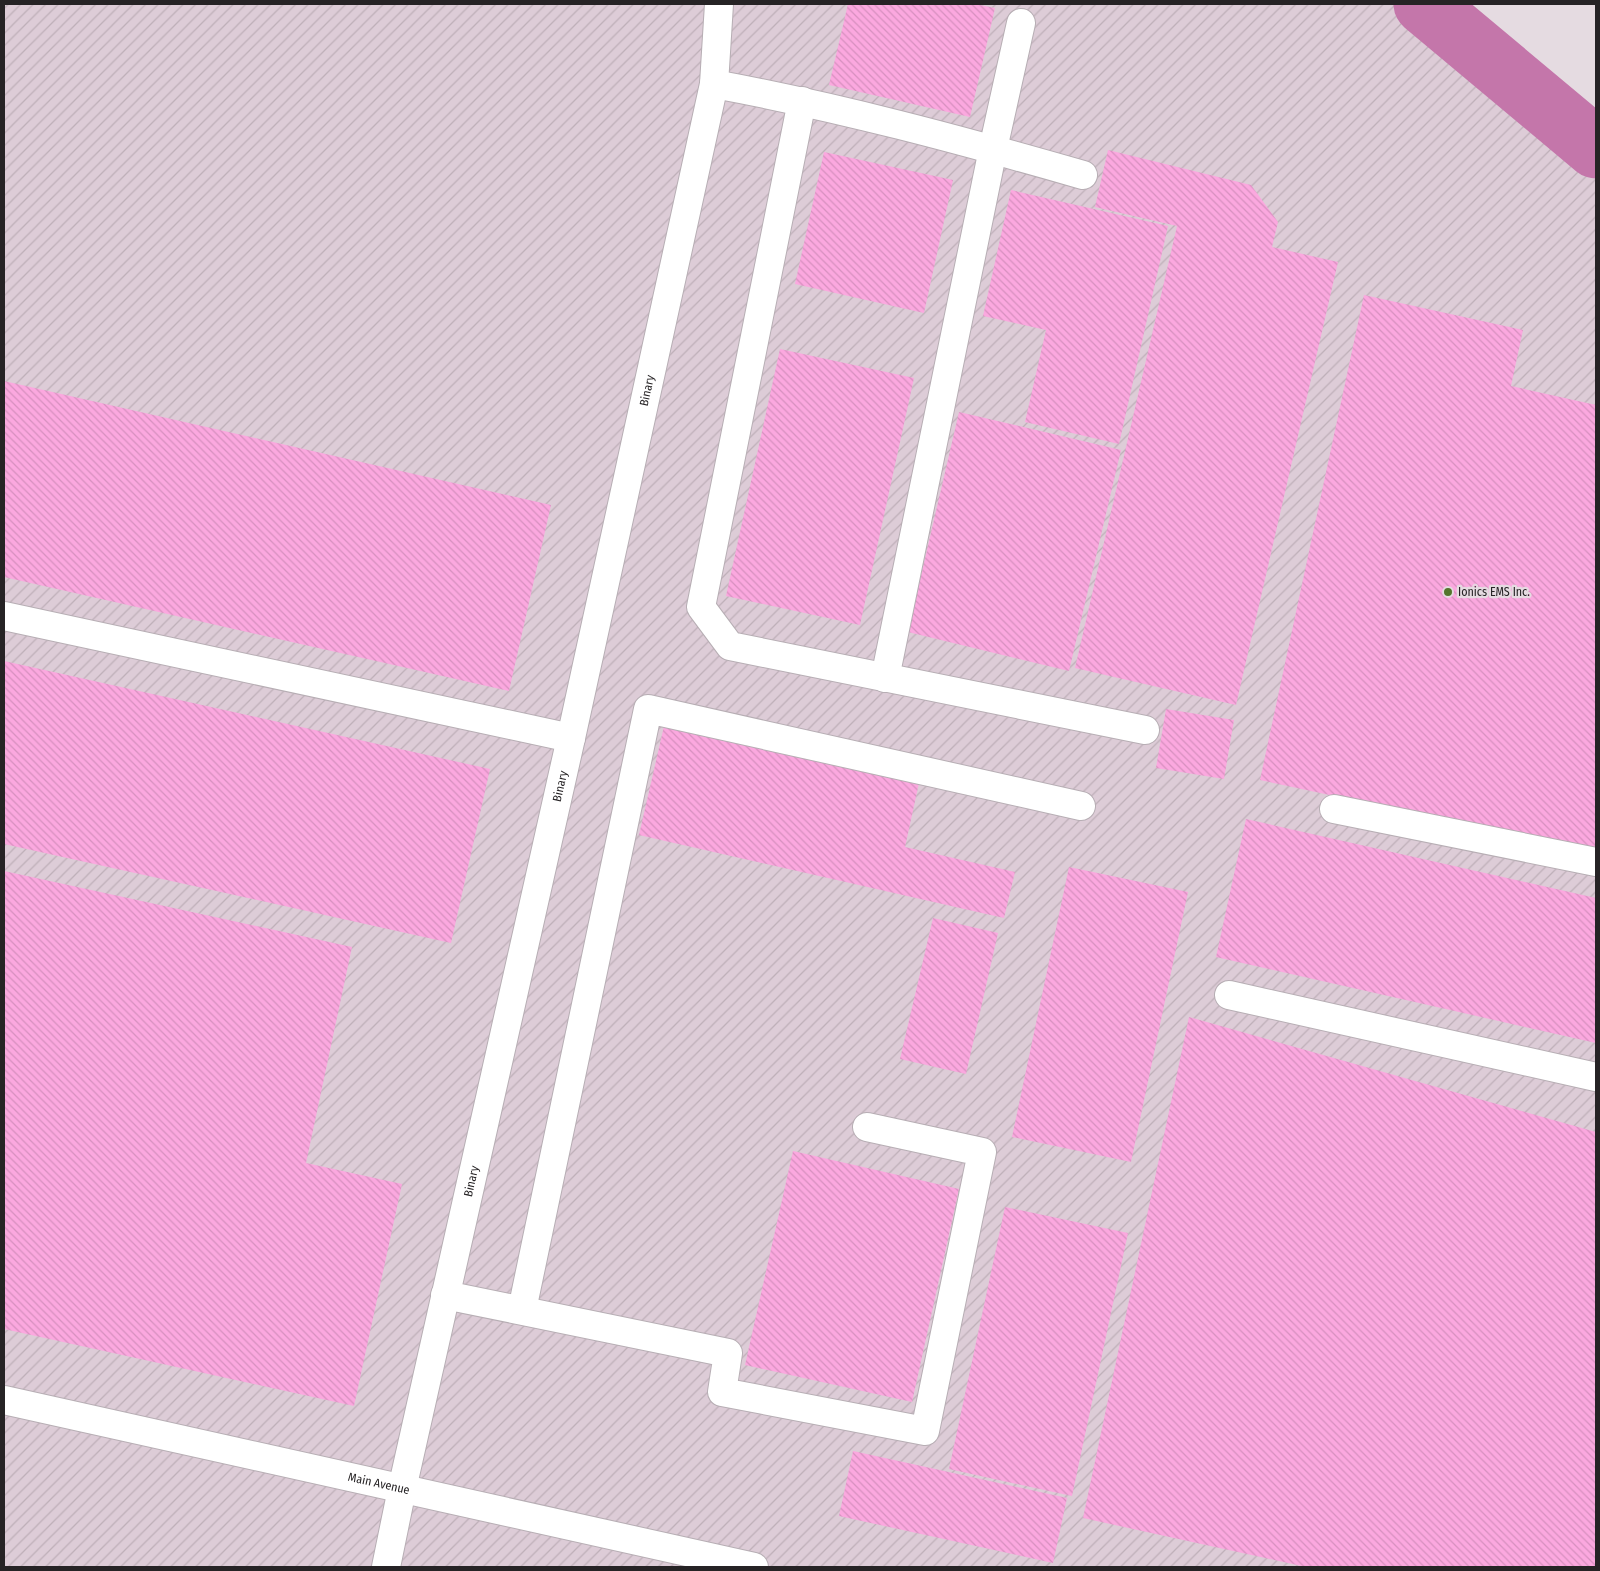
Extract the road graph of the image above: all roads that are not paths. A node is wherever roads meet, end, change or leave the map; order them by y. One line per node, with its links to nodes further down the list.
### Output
1 (719, 4): 3 (street, Binary)
2 (1021, 23): 5 (street)
3 (714, 84): 4 (street); 10 (street, Binary)
4 (802, 101): 5 (street); 8 (street)
5 (993, 149): 6 (street); 8 (street)
6 (1083, 175)
7 (4, 616): 10 (street)
8 (885, 678): 9 (street)
9 (1145, 730)
10 (571, 738): 17 (street, Binary)
11 (1081, 806): 18 (street)
12 (1334, 809): 13 (street)
13 (1596, 862)
14 (1229, 995): 15 (street)
15 (1596, 1077)
16 (867, 1127): 18 (street)
17 (445, 1295): 18 (street); 20 (street, Binary)
18 (522, 1310)
19 (4, 1400): 20 (street, Main Avenue)
20 (402, 1489): 21 (street, Binary); 22 (street, Main Avenue)
21 (386, 1567)
22 (754, 1567)

